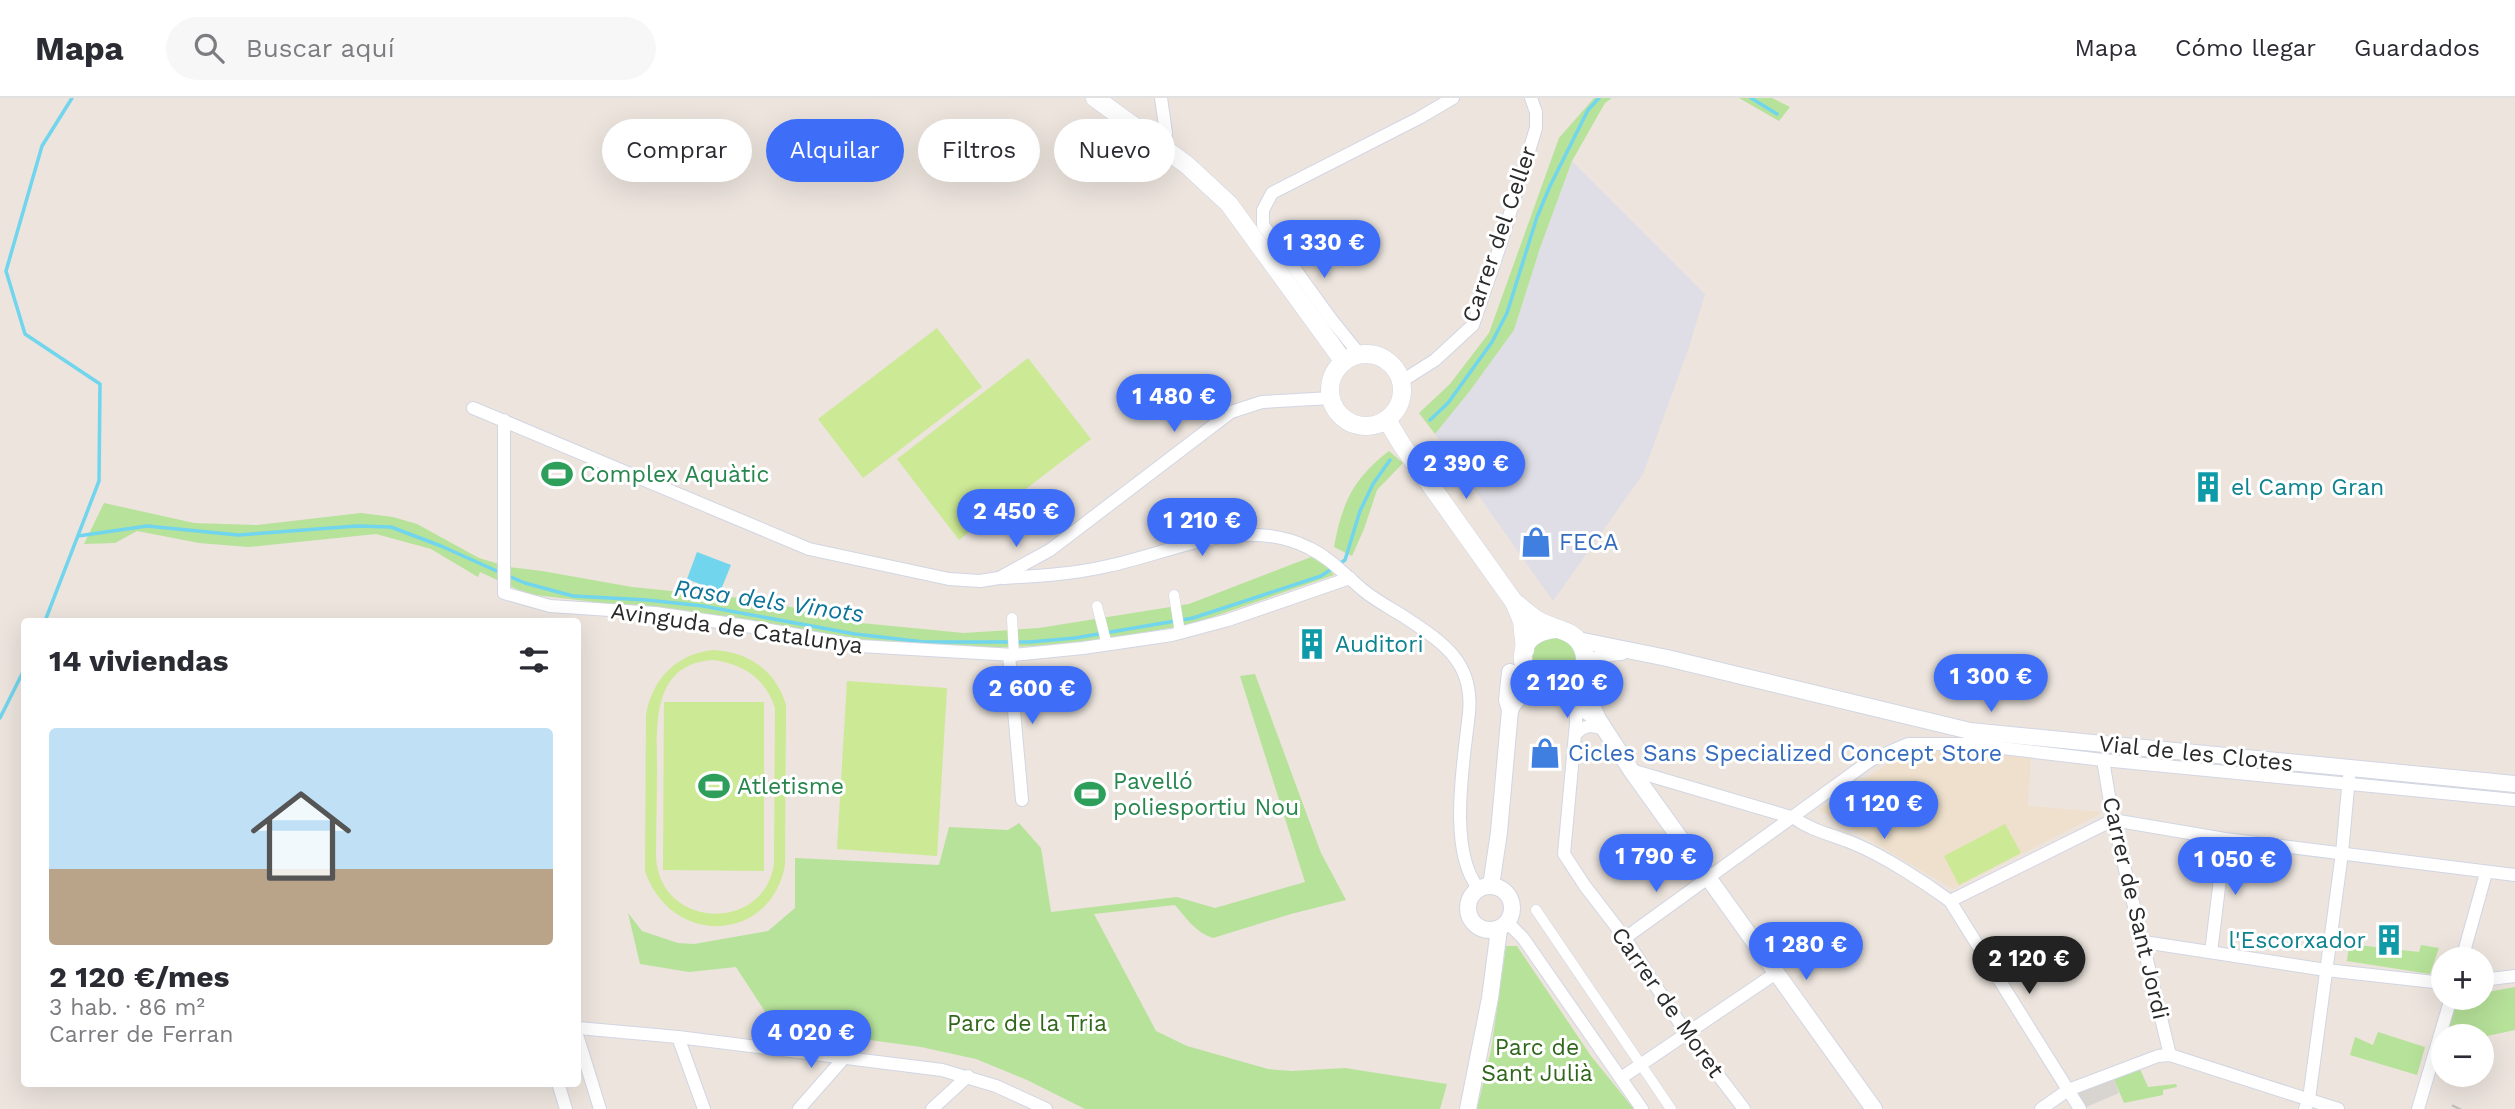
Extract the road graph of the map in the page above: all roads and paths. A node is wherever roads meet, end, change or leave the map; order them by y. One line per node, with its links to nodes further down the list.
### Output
1 (1095, 98): 5 (main road)
2 (1161, 98): 6 (street)
3 (1453, 98): 8 (street)
4 (1531, 98): 9 (street, Carrer del Celler)
5 (1124, 119)
6 (1164, 119)
7 (1175, 157): 8 (main road)
8 (1352, 358): 9 (main road); 10 (main road)
9 (1402, 381): 13 (main road)
10 (1331, 398): 13 (main road); 14 (street)
11 (473, 408): 12 (street)
12 (503, 420): 18 (street); 30 (street, Avinguda de Catalunya)
13 (1387, 420): 21 (main road)
14 (1049, 550): 15 (street); 16 (street); 17 (street)
15 (1036, 557): 17 (street); 18 (street)
16 (1055, 575): 17 (street); 19 (street)
17 (1034, 577): 18 (street)
18 (999, 578)
19 (1350, 578): 25 (street, Avinguda de Catalunya); 50 (street)
20 (1174, 595): 25 (street)
21 (1514, 602): 24 (main road); 29 (main road)
22 (1097, 606): 27 (street)
23 (1012, 618): 30 (street)
24 (1555, 629): 26 (main road); 29 (main road)
25 (1180, 633): 27 (street, Avinguda de Catalunya)
26 (1578, 640): 28 (street, Vial de les Clotes); 31 (main road)
27 (1107, 645): 30 (street, Avinguda de Catalunya)
28 (1635, 651): 31 (street, Vial de les Clotes); 39 (street, Vial de les Clotes)
29 (1524, 653): 32 (main road); 33 (main road)
30 (1011, 655): 41 (street)
31 (1584, 669): 33 (main road); 35 (street)
32 (1510, 673): 34 (street)
33 (1556, 693): 34 (street); 35 (street); 36 (street, Carrer de Moret)
34 (1510, 710): 50 (street)
35 (1601, 724): 36 (street); 38 (street)
36 (1575, 735): 54 (street, Carrer de Moret)
37 (2103, 760): 39 (street); 43 (street); 44 (street, Carrer de Sant Jordi)
38 (1631, 770): 43 (street); 49 (street)
39 (2349, 776): 40 (street, Vial de les Clotes); 42 (street); 46 (street)
40 (2515, 784)
41 (1022, 800)
42 (2515, 800)
43 (1794, 818): 49 (street); 51 (street)
44 (2113, 820): 45 (street); 51 (street); 55 (street, Carrer de Sant Jordi)
45 (2225, 839): 46 (street); 57 (street)
46 (2342, 853): 47 (street); 58 (street)
47 (2486, 873): 48 (street); 56 (street)
48 (2515, 876)
49 (1707, 878): 54 (street); 59 (street)
50 (1485, 888): 53 (street); 53 (street)
51 (1950, 901): 74 (street)
52 (1536, 911): 70 (street)
53 (1499, 927): 72 (street); 82 (street); 83 (street)
54 (1625, 938): 65 (street, Carrer de Moret)
55 (2144, 942): 57 (street); 68 (street, Carrer de Sant Jordi)
56 (2465, 947)
57 (2211, 952): 58 (street)
58 (2326, 970): 62 (street); 75 (street)
59 (1776, 973): 65 (street); 87 (street)
60 (2515, 976): 61 (street)
61 (2494, 979)
62 (2431, 982)
63 (2447, 1010): 91 (street)
64 (581, 1028): 66 (street)
65 (1686, 1033): 70 (street); 86 (street, Carrer de Moret)
66 (678, 1037): 69 (street); 78 (street)
67 (581, 1048): 77 (street)
68 (2170, 1055): 74 (street); 75 (street)
69 (844, 1058): 71 (street); 79 (street)
70 (1641, 1065): 72 (street); 85 (street)
71 (968, 1076): 80 (street); 81 (street)
72 (1621, 1079): 84 (street)
73 (559, 1087): 76 (street)
74 (2068, 1090): 88 (street); 89 (street)
75 (2307, 1104): 90 (street)
76 (566, 1109)
77 (600, 1109)
78 (704, 1109)
79 (799, 1109)
80 (932, 1109)
81 (1045, 1109)
82 (1458, 1109)
83 (1468, 1109)
84 (1642, 1109)
85 (1671, 1109)
86 (1744, 1109)
87 (1874, 1109)
88 (2040, 1109)
89 (2080, 1109)
90 (2338, 1109)
91 (2418, 1109)

